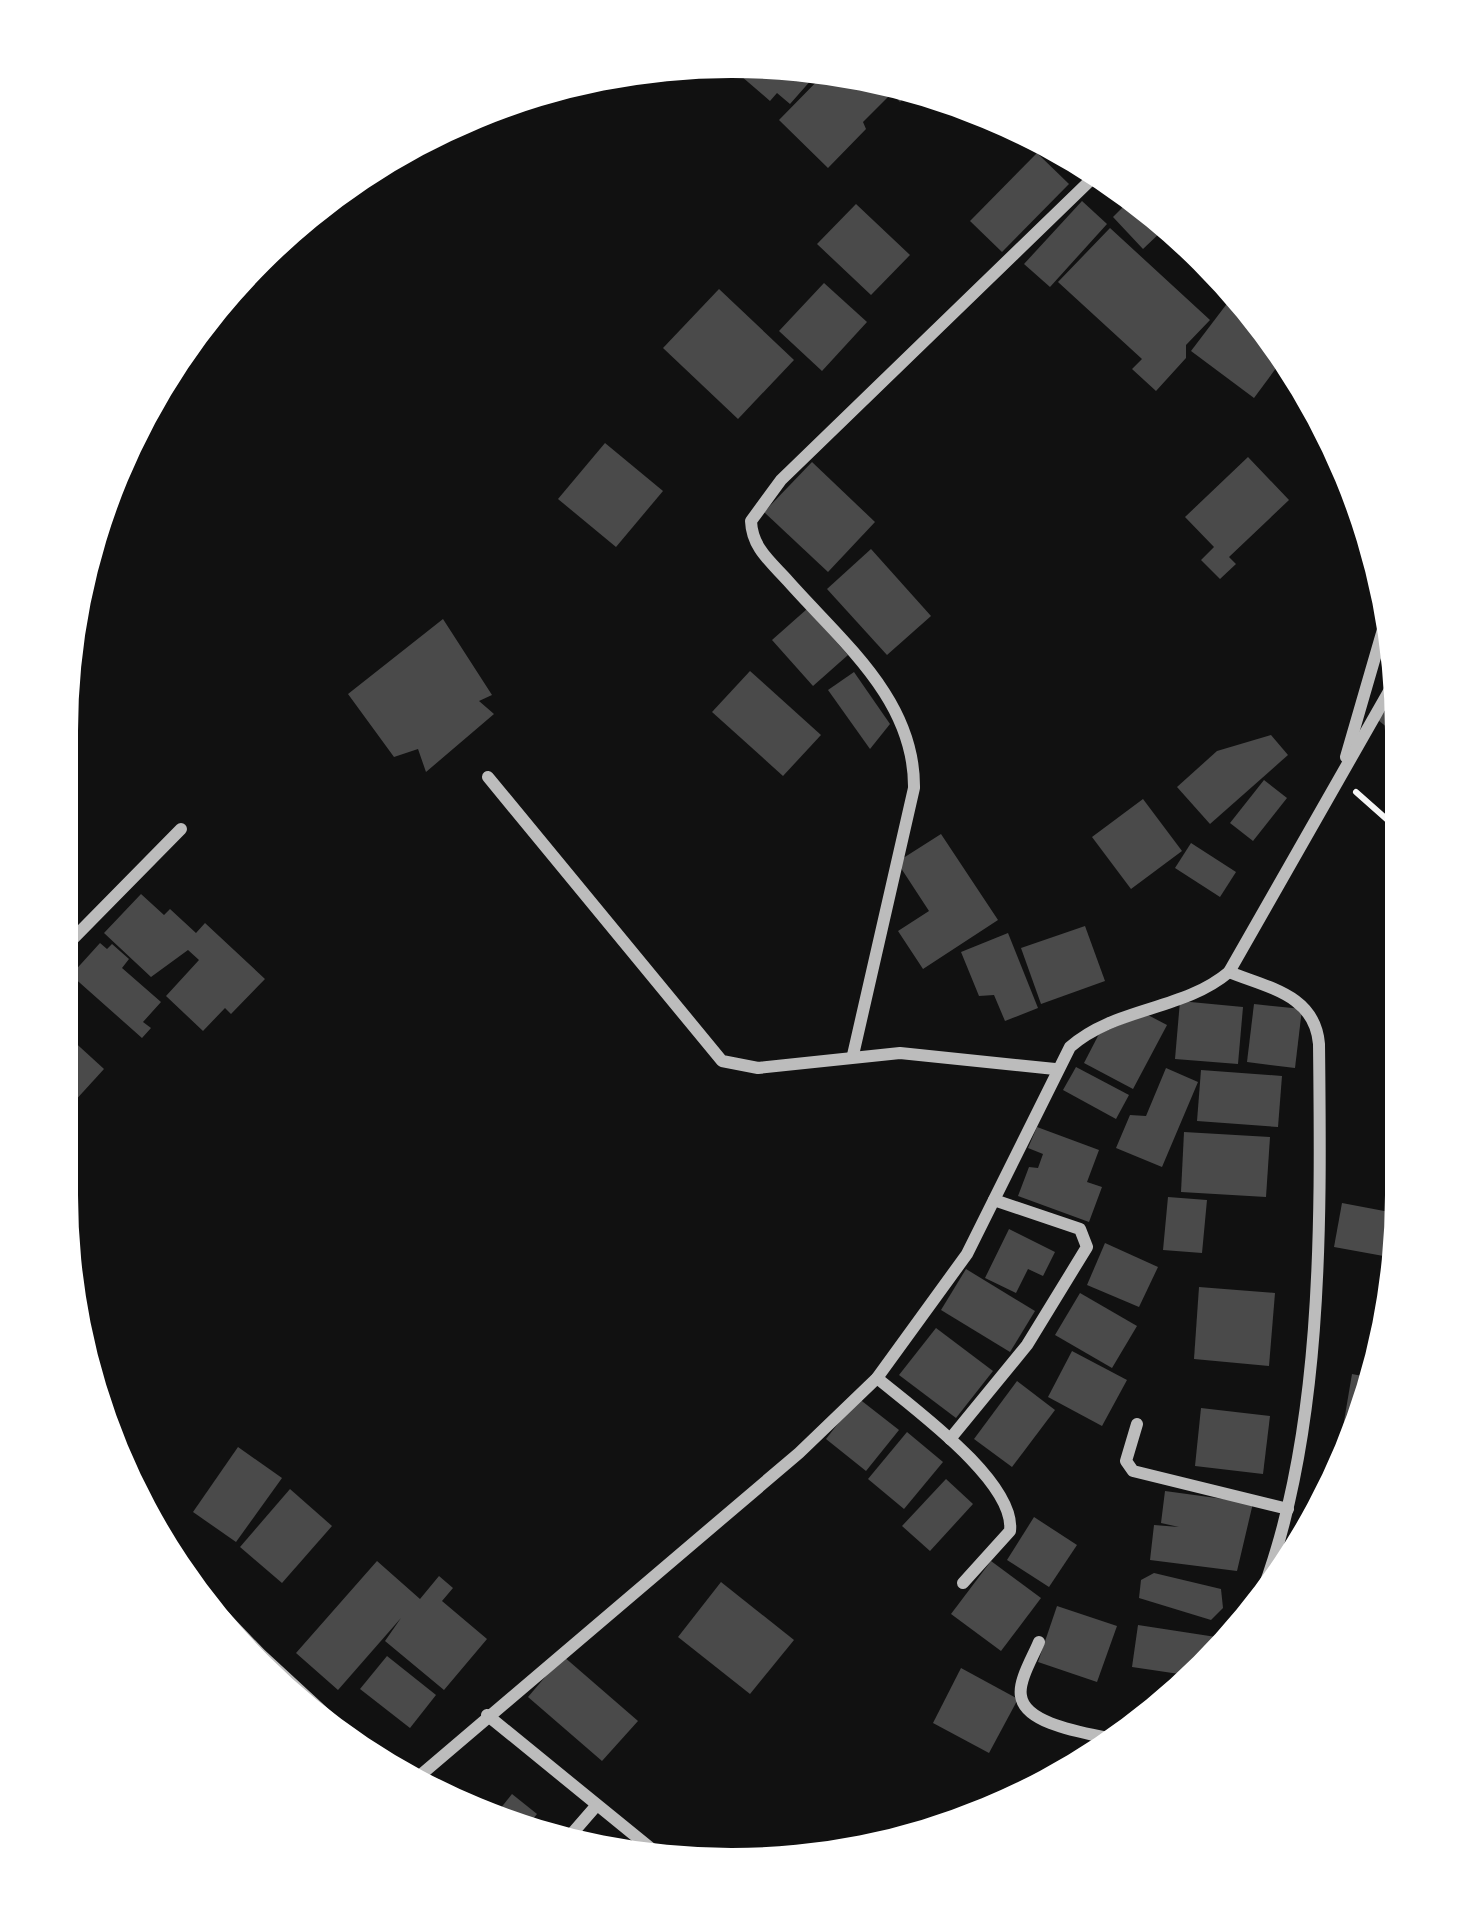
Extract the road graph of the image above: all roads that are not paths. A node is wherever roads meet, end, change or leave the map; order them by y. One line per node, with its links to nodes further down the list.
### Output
1 (1087, 183): 9 (street)
2 (1378, 643): 5 (street)
3 (1384, 701): 5 (street)
4 (488, 777): 9 (street)
5 (1340, 778): 8 (street)
6 (181, 829): 7 (street)
7 (78, 934)
8 (1229, 972): 10 (street); 15 (street)
9 (853, 1055): 10 (street)
10 (1055, 1069): 11 (street)
11 (994, 1200): 12 (street); 14 (street)
12 (877, 1378): 14 (street); 19 (street)
13 (1137, 1424): 15 (street)
14 (950, 1439): 17 (street)
15 (1288, 1509): 16 (street)
16 (1280, 1549)
17 (964, 1583)
18 (1039, 1642): 20 (street)
19 (487, 1715): 21 (street); 22 (street)
20 (1099, 1735)
21 (424, 1771)
22 (596, 1806): 23 (street); 24 (street)
23 (576, 1829)
24 (641, 1841)

